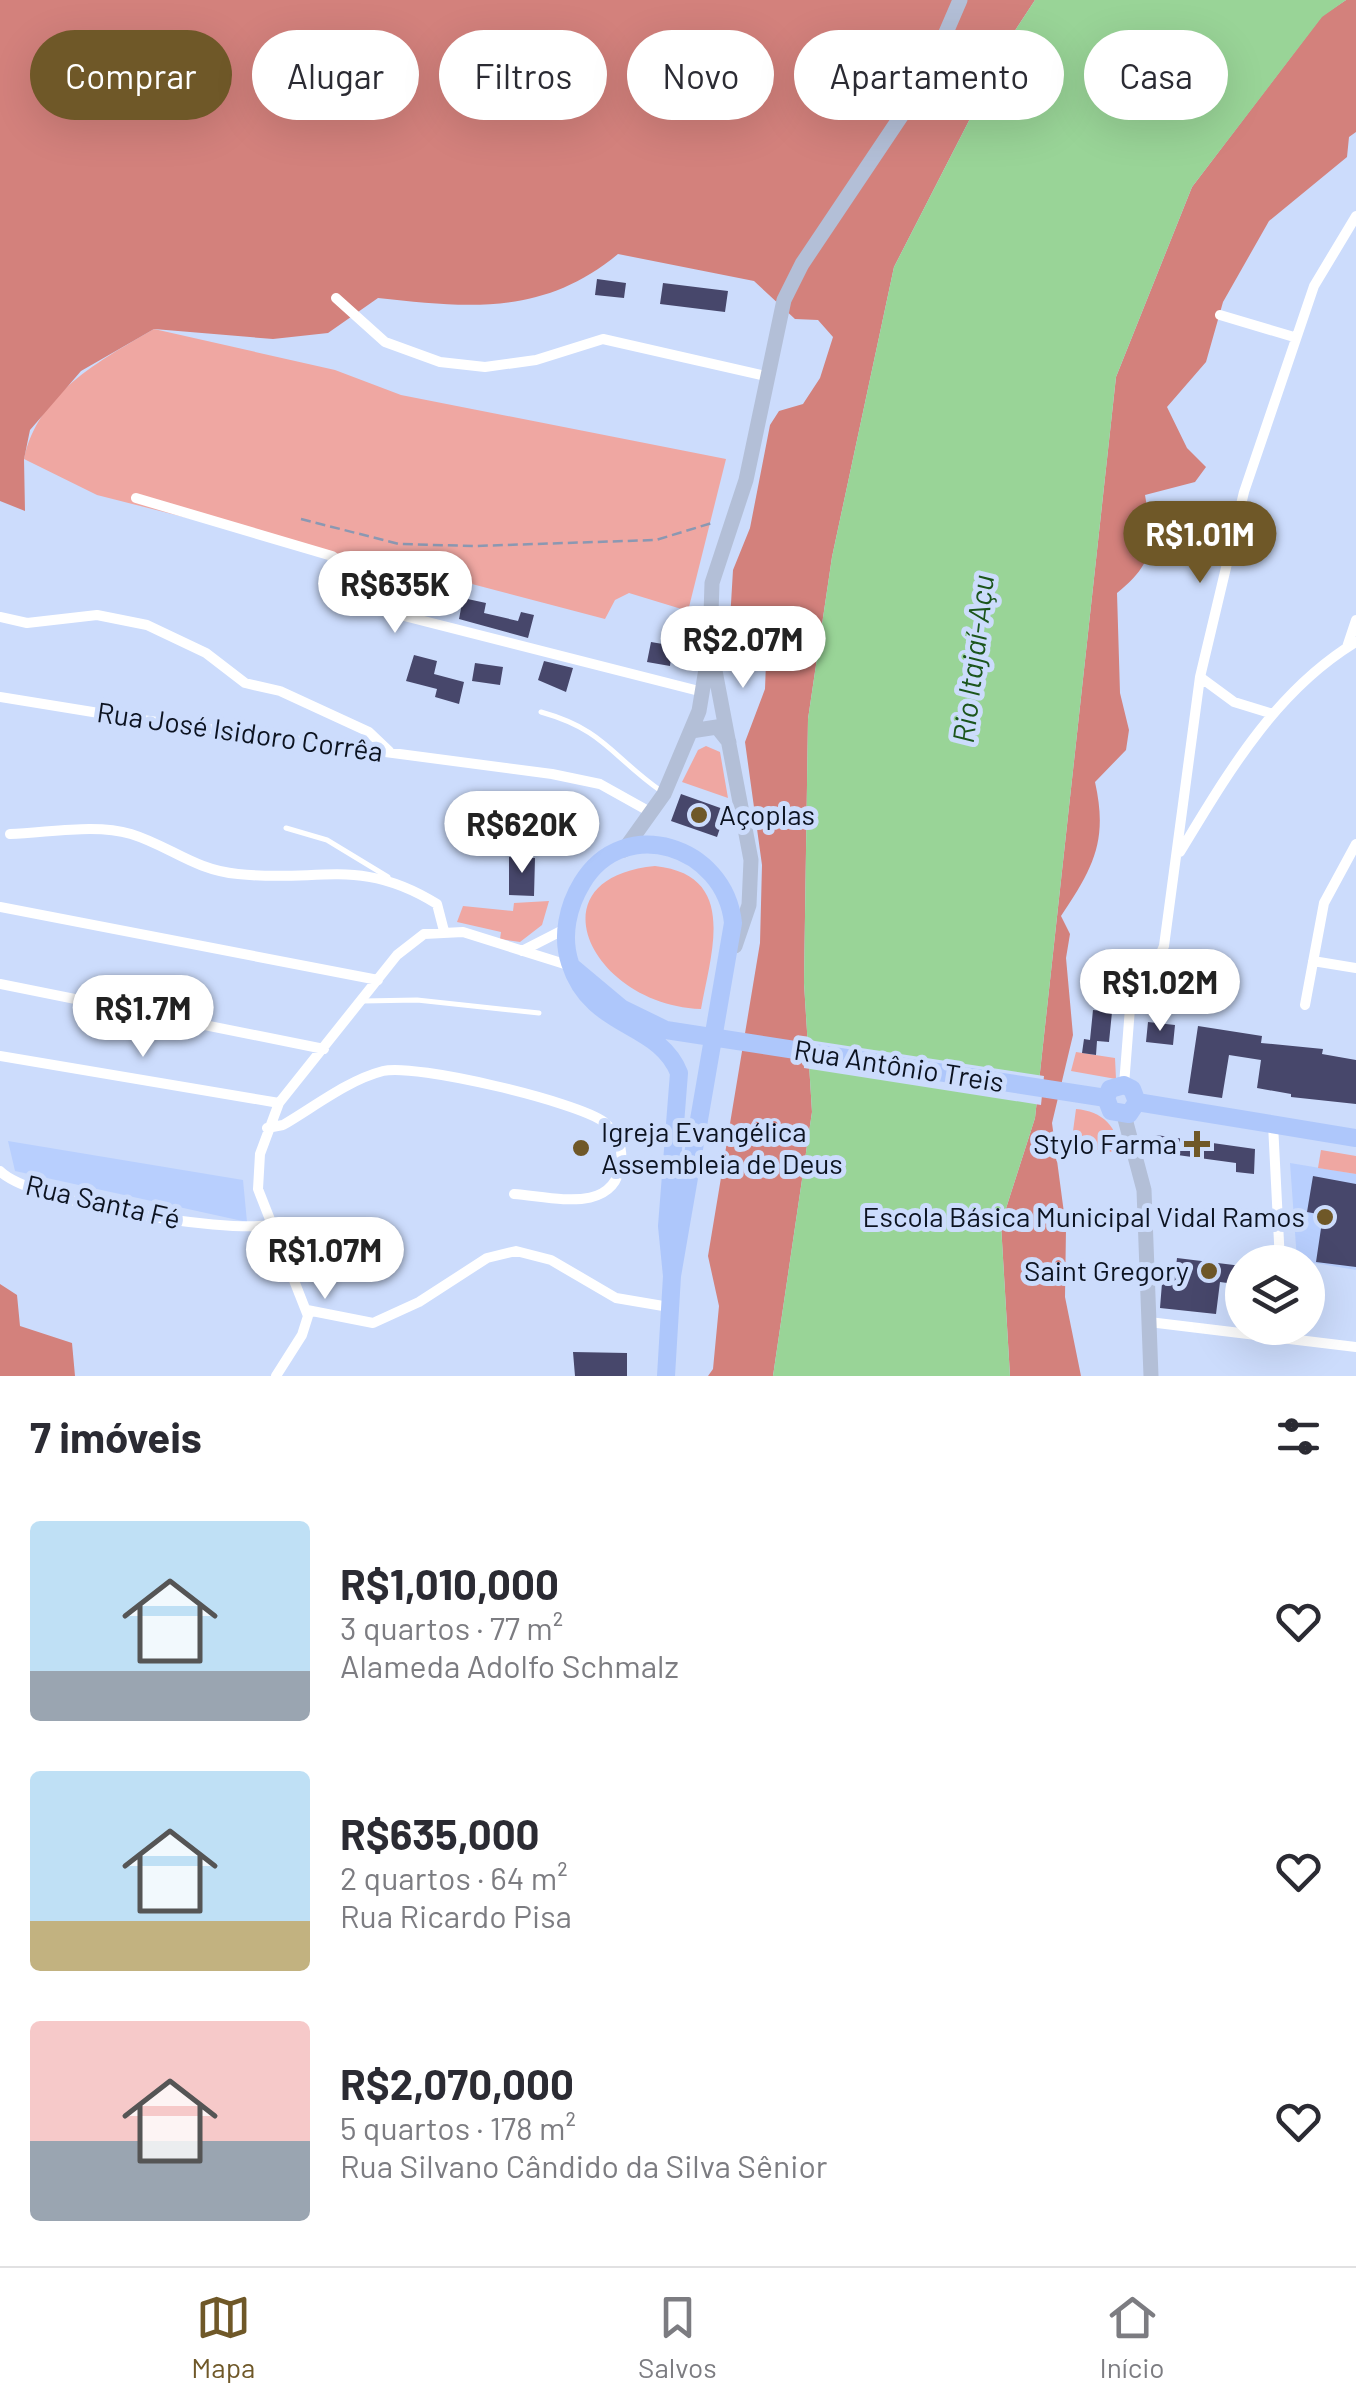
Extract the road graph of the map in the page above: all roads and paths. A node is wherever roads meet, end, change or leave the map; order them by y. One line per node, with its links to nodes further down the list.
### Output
1 (960, 0): 6 (main road)
2 (1356, 216): 5 (street)
3 (336, 298): 6 (street)
4 (1220, 315): 5 (street)
5 (1294, 337): 14 (street)
6 (766, 376): 9 (main road)
7 (136, 498): 15 (street)
8 (300, 519): 9 (path)
9 (732, 520): 12 (main road)
10 (0, 617): 21 (street)
11 (1356, 620): 13 (street)
12 (710, 645): 15 (main road); 20 (main road)
13 (1351, 645): 18 (street)
14 (1200, 677): 18 (street); 28 (street)
15 (702, 692): 19 (main road)
16 (0, 697): 21 (street, Rua José Isidoro Corrêa)
17 (542, 712): 22 (lane)
18 (1273, 714): 28 (street)
19 (692, 731): 20 (main road); 22 (main road)
20 (731, 746): 34 (main road)
21 (389, 752): 23 (street, Rua José Isidoro Corrêa)
22 (664, 794): 23 (main road)
23 (652, 813): 27 (main road)
24 (286, 828): 29 (lane)
25 (10, 834): 29 (street)
26 (1356, 844): 35 (street)
27 (624, 850): 31 (main road); 34 (main road)
28 (1178, 857): 40 (street)
29 (394, 882): 32 (street)
30 (0, 906): 38 (street)
31 (567, 928): 33 (street); 36 (main road)
32 (444, 930): 33 (street); 38 (street)
33 (522, 951): 36 (street)
34 (730, 959): 58 (main road)
35 (1313, 961): 37 (street); 42 (street)
36 (571, 966): 48 (main road, Rua Antônio Treis); 58 (main road)
37 (1356, 968)
38 (378, 980): 41 (street)
39 (0, 984): 45 (street)
40 (1132, 992)
41 (360, 1002): 44 (lane); 45 (street)
42 (1305, 1006)
43 (1130, 1008): 47 (street)
44 (540, 1013)
45 (324, 1049): 49 (street)
46 (0, 1056): 49 (street)
47 (1124, 1085): 48 (main road); 50 (main road)
48 (1106, 1098): 50 (main road)
49 (279, 1103): 52 (street)
50 (1130, 1109): 51 (main road); 61 (main road)
51 (1273, 1124): 53 (main road); 57 (street)
52 (267, 1128): 55 (street); 56 (street)
53 (1356, 1138)
54 (0, 1170): 56 (street, Rua Santa Fé)
55 (514, 1194)
56 (270, 1224): 60 (street)
57 (1279, 1245)
58 (672, 1276): 59 (main road)
59 (669, 1307): 60 (street); 66 (main road)
60 (306, 1310): 65 (street)
61 (1150, 1322): 62 (street); 67 (main road)
62 (1225, 1328)
63 (1325, 1341): 64 (street)
64 (1356, 1347)
65 (276, 1376)
66 (666, 1376)
67 (1151, 1376)

